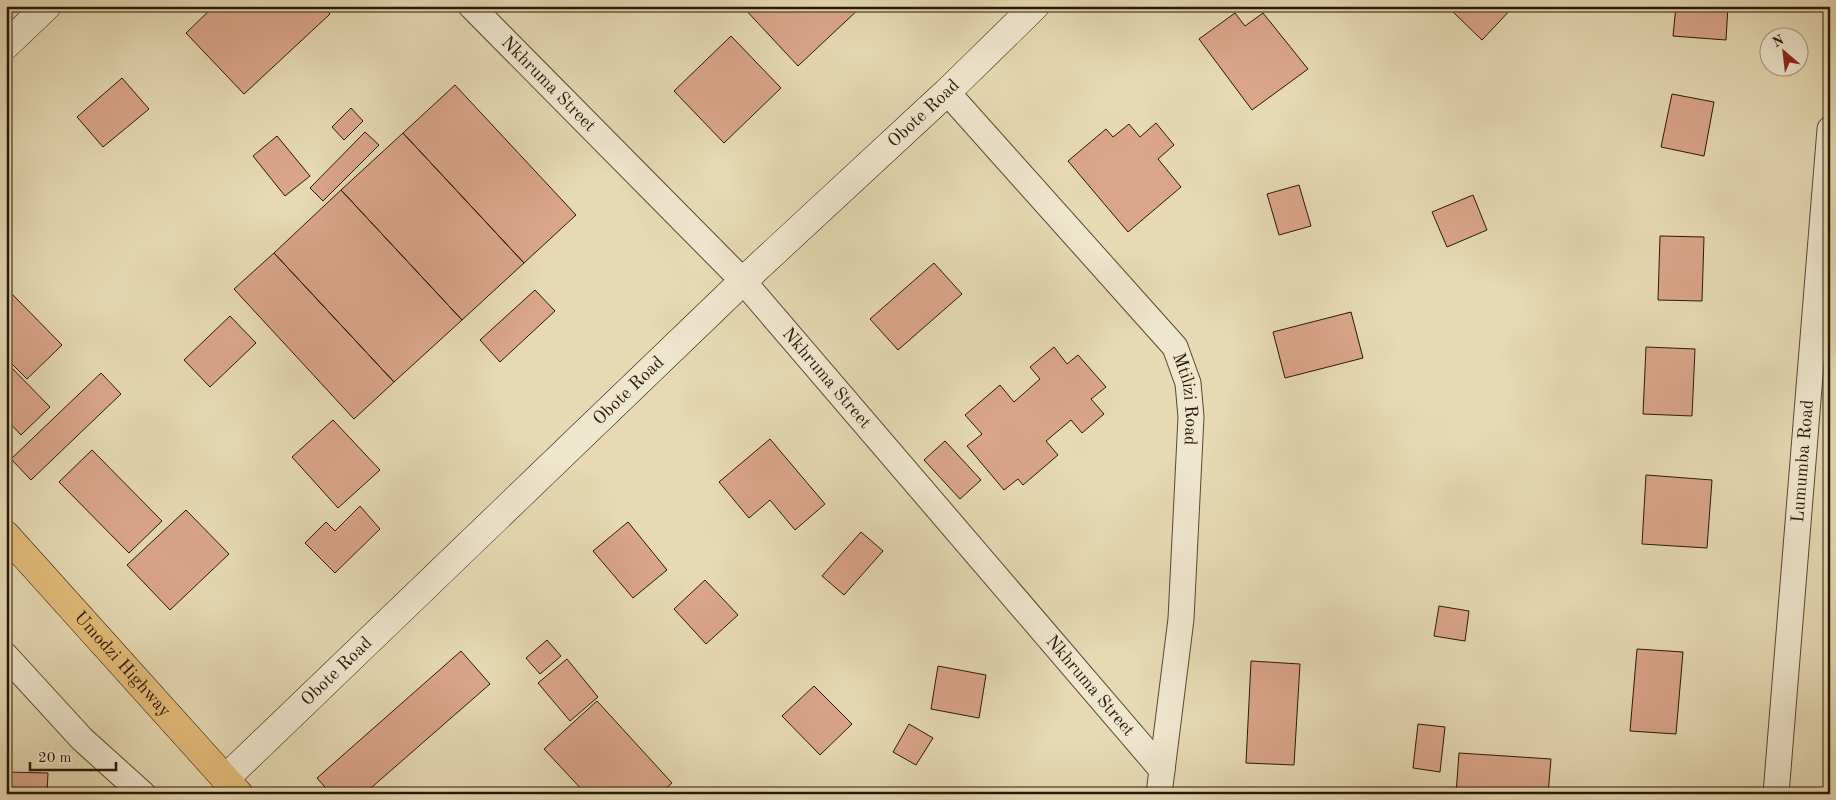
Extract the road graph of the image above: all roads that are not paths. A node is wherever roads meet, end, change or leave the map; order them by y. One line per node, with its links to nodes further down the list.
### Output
1 (47, 6): 4 (street)
2 (471, 6): 7 (street, Nkhruma Street)
3 (1035, 6): 5 (street, Obote Road)
4 (6, 45)
5 (947, 92): 7 (street, Obote Road); 10 (street, Mtilizi Road)
6 (1830, 129): 13 (street, Lumumba Road)
7 (743, 281): 10 (street, Nkhruma Street); 11 (street, Obote Road)
8 (6, 535): 11 (highway, Umodzi Highway)
9 (6, 656): 12 (street)
10 (1161, 782)
11 (232, 786)
12 (143, 794)
13 (1776, 794)

